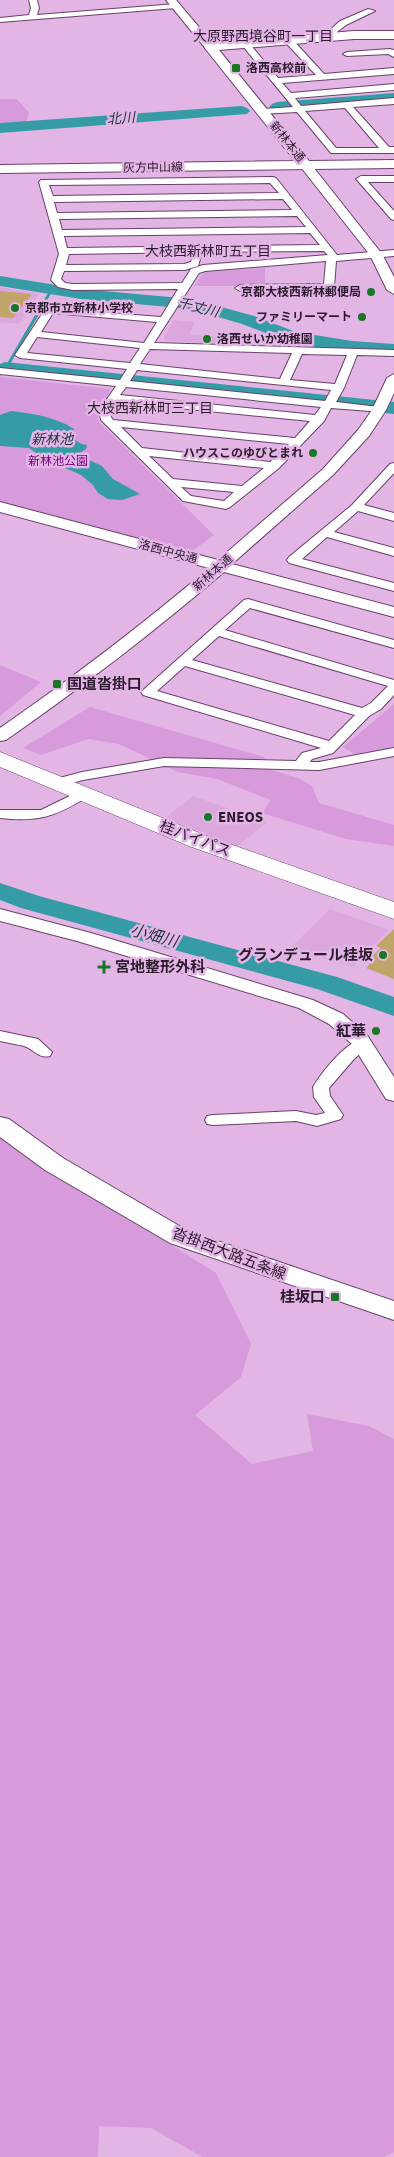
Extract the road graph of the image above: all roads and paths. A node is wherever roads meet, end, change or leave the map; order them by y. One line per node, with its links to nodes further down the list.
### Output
1 (33, 0): 4 (street)
2 (174, 3): 4 (street); 9 (street, 新林本通)
3 (371, 11): 10 (street)
4 (32, 18): 5 (street)
5 (0, 20)
6 (394, 35): 10 (main road)
7 (289, 41): 8 (main road); 10 (main road); 13 (street)
8 (246, 44): 9 (main road); 14 (street)
9 (210, 47): 20 (main road, 新林本通)
10 (347, 53): 11 (street); 12 (street); 13 (street)
11 (394, 55)
12 (394, 72)
13 (322, 77): 14 (street)
14 (276, 81): 16 (street)
15 (394, 87): 16 (street)
16 (289, 96): 19 (street)
17 (393, 102): 18 (street)
18 (347, 105): 19 (street); 21 (street)
19 (298, 106): 20 (street); 21 (street)
20 (262, 112): 23 (main road, 新林本通)
21 (390, 150)
22 (394, 164): 23 (main road, 灰方中山線)
23 (306, 166): 24 (main road, 灰方中山線); 40 (street, 新林本通)
24 (0, 169)
25 (394, 179): 33 (street)
26 (159, 181): 27 (street); 28 (street); 29 (street)
27 (286, 196): 28 (street); 30 (street)
28 (168, 198): 29 (street); 31 (street)
29 (50, 199): 32 (street)
30 (299, 213): 31 (street); 34 (street)
31 (179, 214): 32 (street); 35 (street)
32 (54, 216): 36 (street)
33 (394, 217)
34 (313, 230): 35 (street); 41 (street)
35 (189, 231): 36 (street); 37 (street)
36 (58, 233): 38 (street)
37 (200, 249): 38 (street); 41 (street); 42 (street)
38 (63, 251): 42 (street)
39 (394, 253): 40 (street)
40 (376, 254): 41 (street); 45 (street, 新林本通)
41 (331, 255): 43 (street); 44 (street)
42 (60, 268): 43 (street)
43 (185, 286): 46 (street)
44 (240, 288)
45 (394, 290)
46 (164, 320): 47 (street); 48 (street)
47 (35, 334): 48 (street); 52 (street)
48 (147, 346): 49 (street); 52 (street)
49 (298, 350): 50 (street); 56 (street)
50 (353, 352): 51 (street); 57 (street)
51 (394, 353)
52 (133, 367): 55 (street); 56 (street)
53 (0, 371): 55 (street)
54 (394, 378): 59 (street, 新林本通)
55 (125, 380): 57 (street); 58 (street)
56 (284, 382): 57 (street)
57 (334, 397): 59 (street); 60 (street)
58 (114, 398): 60 (street); 61 (street)
59 (381, 406): 72 (street, 新林本通)
60 (320, 419): 62 (street)
61 (110, 423): 62 (street); 63 (street)
62 (299, 442): 64 (street)
63 (139, 452): 64 (street); 66 (street)
64 (275, 466): 66 (street)
65 (394, 466): 68 (street)
66 (169, 482)
67 (0, 507): 72 (street, 洛西中央通)
68 (356, 507): 69 (street); 70 (street)
69 (394, 517)
70 (325, 533): 71 (street); 73 (street)
71 (394, 552)
72 (221, 566): 74 (street, 洛西中央通); 80 (street, 新林本通)
73 (394, 586)
74 (394, 612)
75 (216, 632): 76 (street); 77 (street); 78 (street)
76 (394, 644)
77 (183, 661): 79 (street); 81 (street)
78 (394, 686): 79 (street)
79 (364, 713): 81 (street)
80 (0, 736)
81 (330, 746): 84 (street)
82 (394, 752): 84 (street)
83 (0, 759): 86 (highway, 桂バイパス)
84 (300, 766): 86 (street)
85 (0, 774): 86 (highway, 桂バイパス)
86 (69, 793): 87 (street); 88 (highway, 桂バイパス); 90 (highway, 桂バイパス)
87 (0, 814)
88 (394, 911)
89 (0, 915): 92 (street)
90 (394, 922)
91 (0, 1036): 93 (street)
92 (362, 1044): 94 (street); 95 (street)
93 (44, 1052)
94 (394, 1094)
95 (213, 1120)
96 (0, 1125): 97 (main road, 沓掛西大路五条線)
97 (394, 1311)

